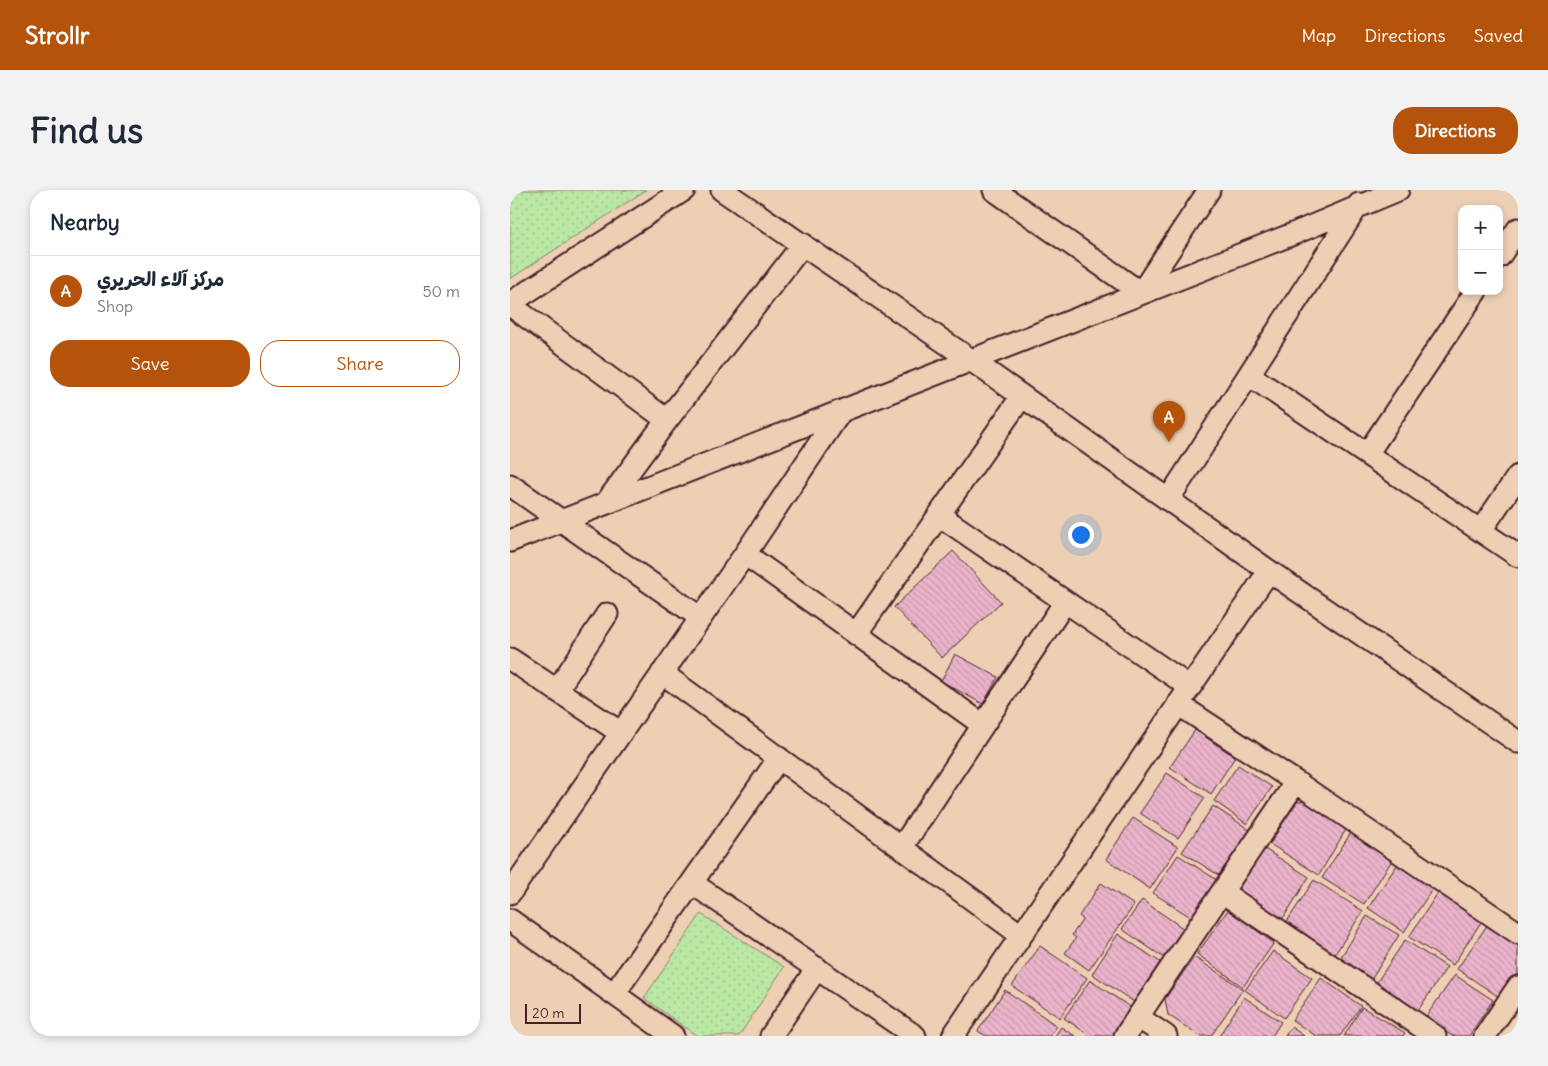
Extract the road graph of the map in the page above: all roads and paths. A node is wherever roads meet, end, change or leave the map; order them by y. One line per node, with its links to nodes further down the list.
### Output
1 (684, 190): 12 (street)
2 (722, 190): 8 (street)
3 (994, 190): 10 (street)
4 (1209, 190): 10 (street)
5 (1398, 190): 6 (street)
6 (1363, 198): 10 (street); 14 (street)
7 (1518, 229): 9 (street)
8 (803, 244): 13 (street); 17 (street)
9 (1503, 251)
10 (1141, 293): 13 (street)
11 (1473, 295): 18 (street)
12 (510, 304): 17 (street)
13 (972, 360): 15 (street); 16 (street)
14 (1249, 375): 18 (street); 21 (street)
15 (1022, 396): 21 (street); 23 (street)
16 (841, 411): 22 (street); 27 (street)
17 (667, 420): 22 (street)
18 (1367, 454): 25 (street)
19 (1518, 476): 25 (street)
20 (510, 485): 24 (street)
21 (1168, 500): 29 (street)
22 (606, 503): 24 (street)
23 (939, 515): 30 (street); 33 (street)
24 (561, 521): 26 (street); 32 (street)
25 (1480, 530): 28 (street)
26 (510, 541)
27 (745, 554): 32 (street); 33 (street)
28 (1518, 556)
29 (1269, 571): 37 (street); 40 (street)
30 (1065, 602): 37 (street); 38 (street)
31 (607, 614): 36 (street)
32 (701, 618): 35 (street)
33 (856, 634): 38 (street)
34 (510, 659): 36 (street)
35 (662, 673): 39 (street); 41 (street)
36 (557, 690): 39 (street)
37 (1184, 696): 42 (street); 49 (street)
38 (983, 725): 43 (street)
39 (621, 733): 46 (street)
40 (1517, 740)
41 (780, 758): 43 (street); 44 (street)
42 (1296, 782): 45 (street); 48 (street)
43 (902, 846): 49 (street)
44 (692, 883): 50 (street); 51 (street)
45 (1222, 892): 53 (street); 60 (street)
46 (510, 893)
47 (510, 920): 51 (street)
48 (1518, 933)
49 (1021, 935): 57 (street)
50 (817, 968): 55 (street); 56 (street)
51 (614, 994): 54 (street)
52 (1515, 997): 61 (street)
53 (1138, 1017): 58 (street); 59 (street)
54 (673, 1036)
55 (771, 1036)
56 (915, 1036)
57 (953, 1036)
58 (1125, 1036)
59 (1166, 1036)
60 (1435, 1036)
61 (1485, 1036)

